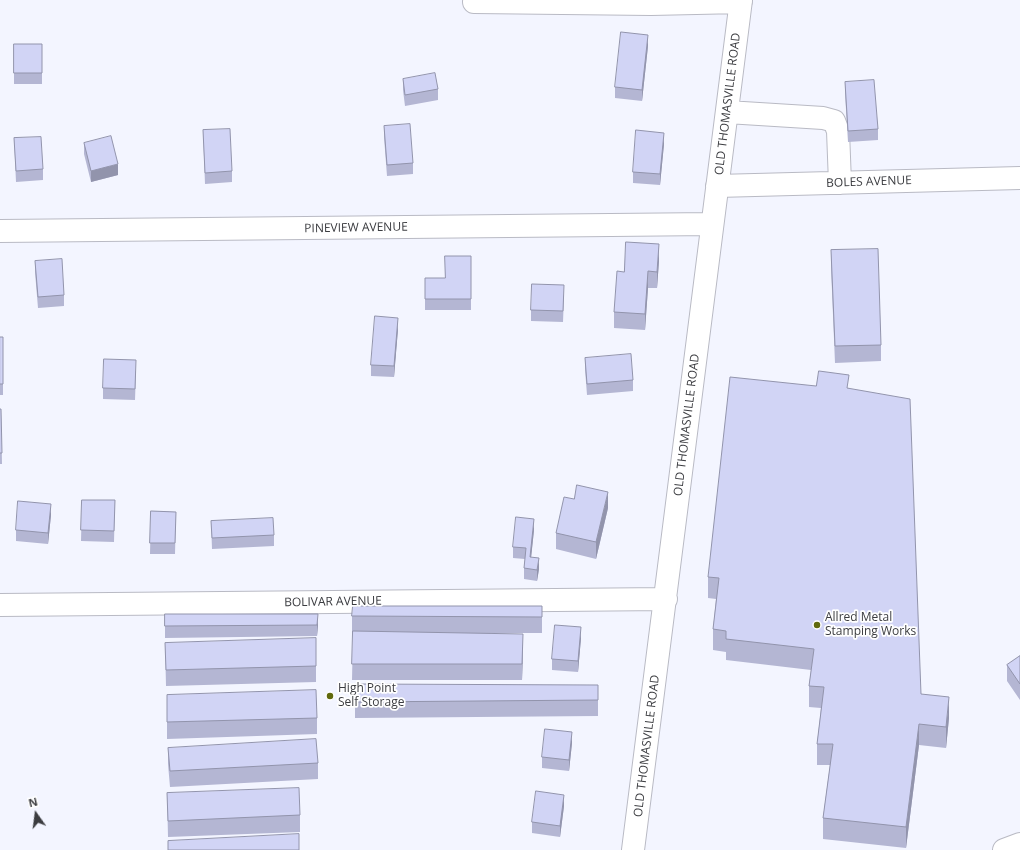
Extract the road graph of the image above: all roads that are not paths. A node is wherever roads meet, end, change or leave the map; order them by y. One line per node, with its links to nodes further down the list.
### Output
1 (741, 1): 2 (street); 3 (street, OLD THOMASVILLE ROAD)
2 (474, 2)
3 (727, 112): 5 (street); 6 (street, OLD THOMASVILLE ROAD)
4 (1020, 178): 5 (street, BOLES AVENUE)
5 (840, 183): 6 (street, BOLES AVENUE)
6 (717, 186): 7 (street, OLD THOMASVILLE ROAD)
7 (712, 224): 8 (street, PINEVIEW AVENUE); 9 (street, OLD THOMASVILLE ROAD)
8 (0, 231)
9 (666, 599): 10 (street, BOLIVAR AVENUE); 12 (street, OLD THOMASVILLE ROAD)
10 (0, 605)
11 (1020, 844): 13 (street)
12 (634, 850)
13 (1004, 850)

